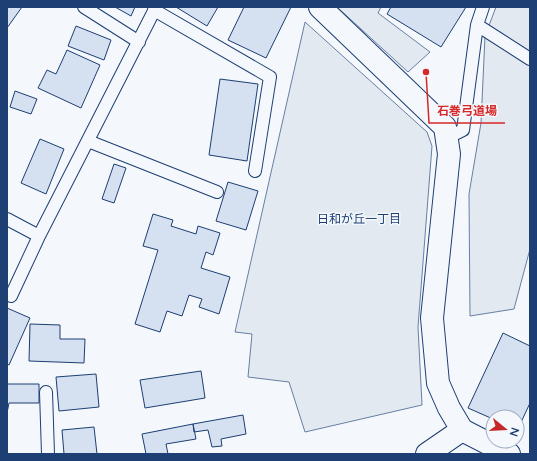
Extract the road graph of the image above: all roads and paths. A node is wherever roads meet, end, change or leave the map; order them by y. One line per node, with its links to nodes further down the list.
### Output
1 (84, 7): 6 (lane)
2 (320, 7): 8 (street)
3 (483, 7): 5 (lane)
4 (155, 9): 6 (lane); 10 (lane)
5 (477, 25): 7 (lane); 8 (lane)
6 (139, 42): 9 (lane)
7 (530, 59)
8 (447, 138): 16 (street)
9 (88, 141): 11 (lane); 13 (lane)
10 (255, 172)
11 (217, 192)
12 (7, 219): 13 (lane)
13 (39, 236): 14 (lane)
14 (7, 294)
15 (46, 392): 17 (lane)
16 (462, 430): 18 (street); 19 (street)
17 (48, 454)
18 (427, 454)
19 (509, 454)

